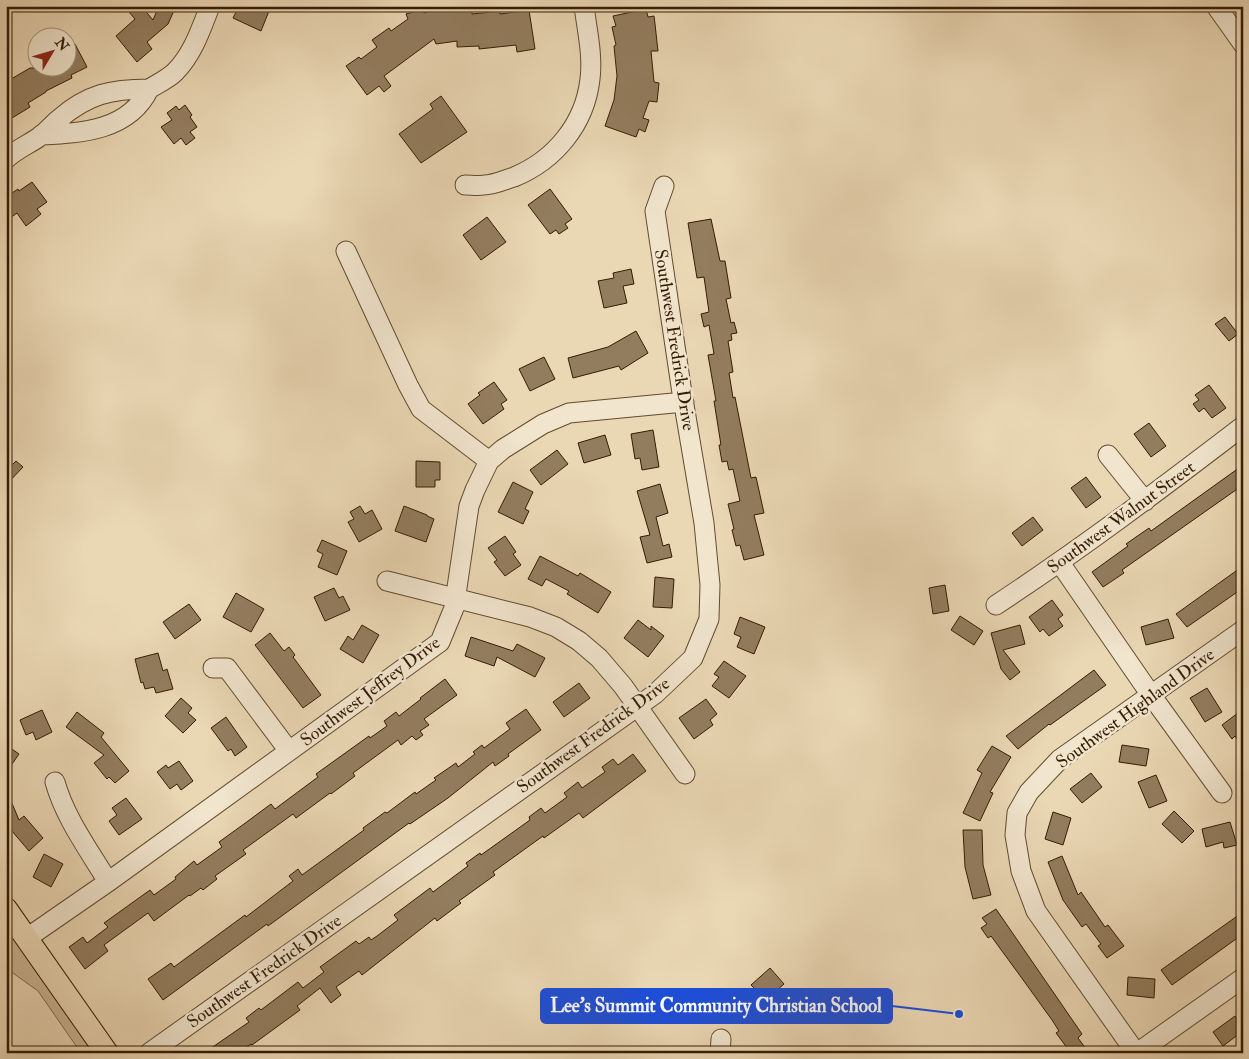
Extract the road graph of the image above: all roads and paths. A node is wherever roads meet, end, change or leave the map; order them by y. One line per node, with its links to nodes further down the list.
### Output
1 (210, 6): 5 (street)
2 (584, 6): 8 (street)
3 (1216, 6): 4 (street)
4 (1243, 44)
5 (149, 89): 6 (street); 6 (street)
6 (41, 135): 7 (street)
7 (6, 159)
8 (465, 185)
9 (664, 186): 11 (street, Southwest Fredrick Drive)
10 (346, 251): 14 (street)
11 (684, 402): 14 (street, Southwest Jeffrey Drive); 23 (street, Southwest Fredrick Drive)
12 (1243, 426): 15 (street, Southwest Walnut Street)
13 (1108, 455): 15 (street)
14 (489, 462): 18 (street, Southwest Jeffrey Drive)
15 (1146, 501): 16 (street, Southwest Walnut Street)
16 (1060, 563): 19 (street, Southwest Walnut Street); 22 (street)
17 (387, 581): 18 (street)
18 (456, 597): 23 (street); 24 (street, Southwest Jeffrey Drive)
19 (996, 605)
20 (1243, 630): 22 (street, Southwest Highland Drive)
21 (213, 668): 24 (street)
22 (1151, 695): 27 (street); 34 (street, Southwest Highland Drive)
23 (637, 706): 25 (street); 33 (street, Southwest Fredrick Drive)
24 (289, 751): 28 (street, Southwest Jeffrey Drive)
25 (685, 774)
26 (55, 782): 28 (street)
27 (1222, 793)
28 (108, 882): 30 (street, Southwest Jeffrey Drive)
29 (6, 909): 30 (main road)
30 (27, 938): 32 (main road)
31 (1243, 978): 34 (street)
32 (107, 1053)
33 (149, 1053)
34 (1136, 1053)

